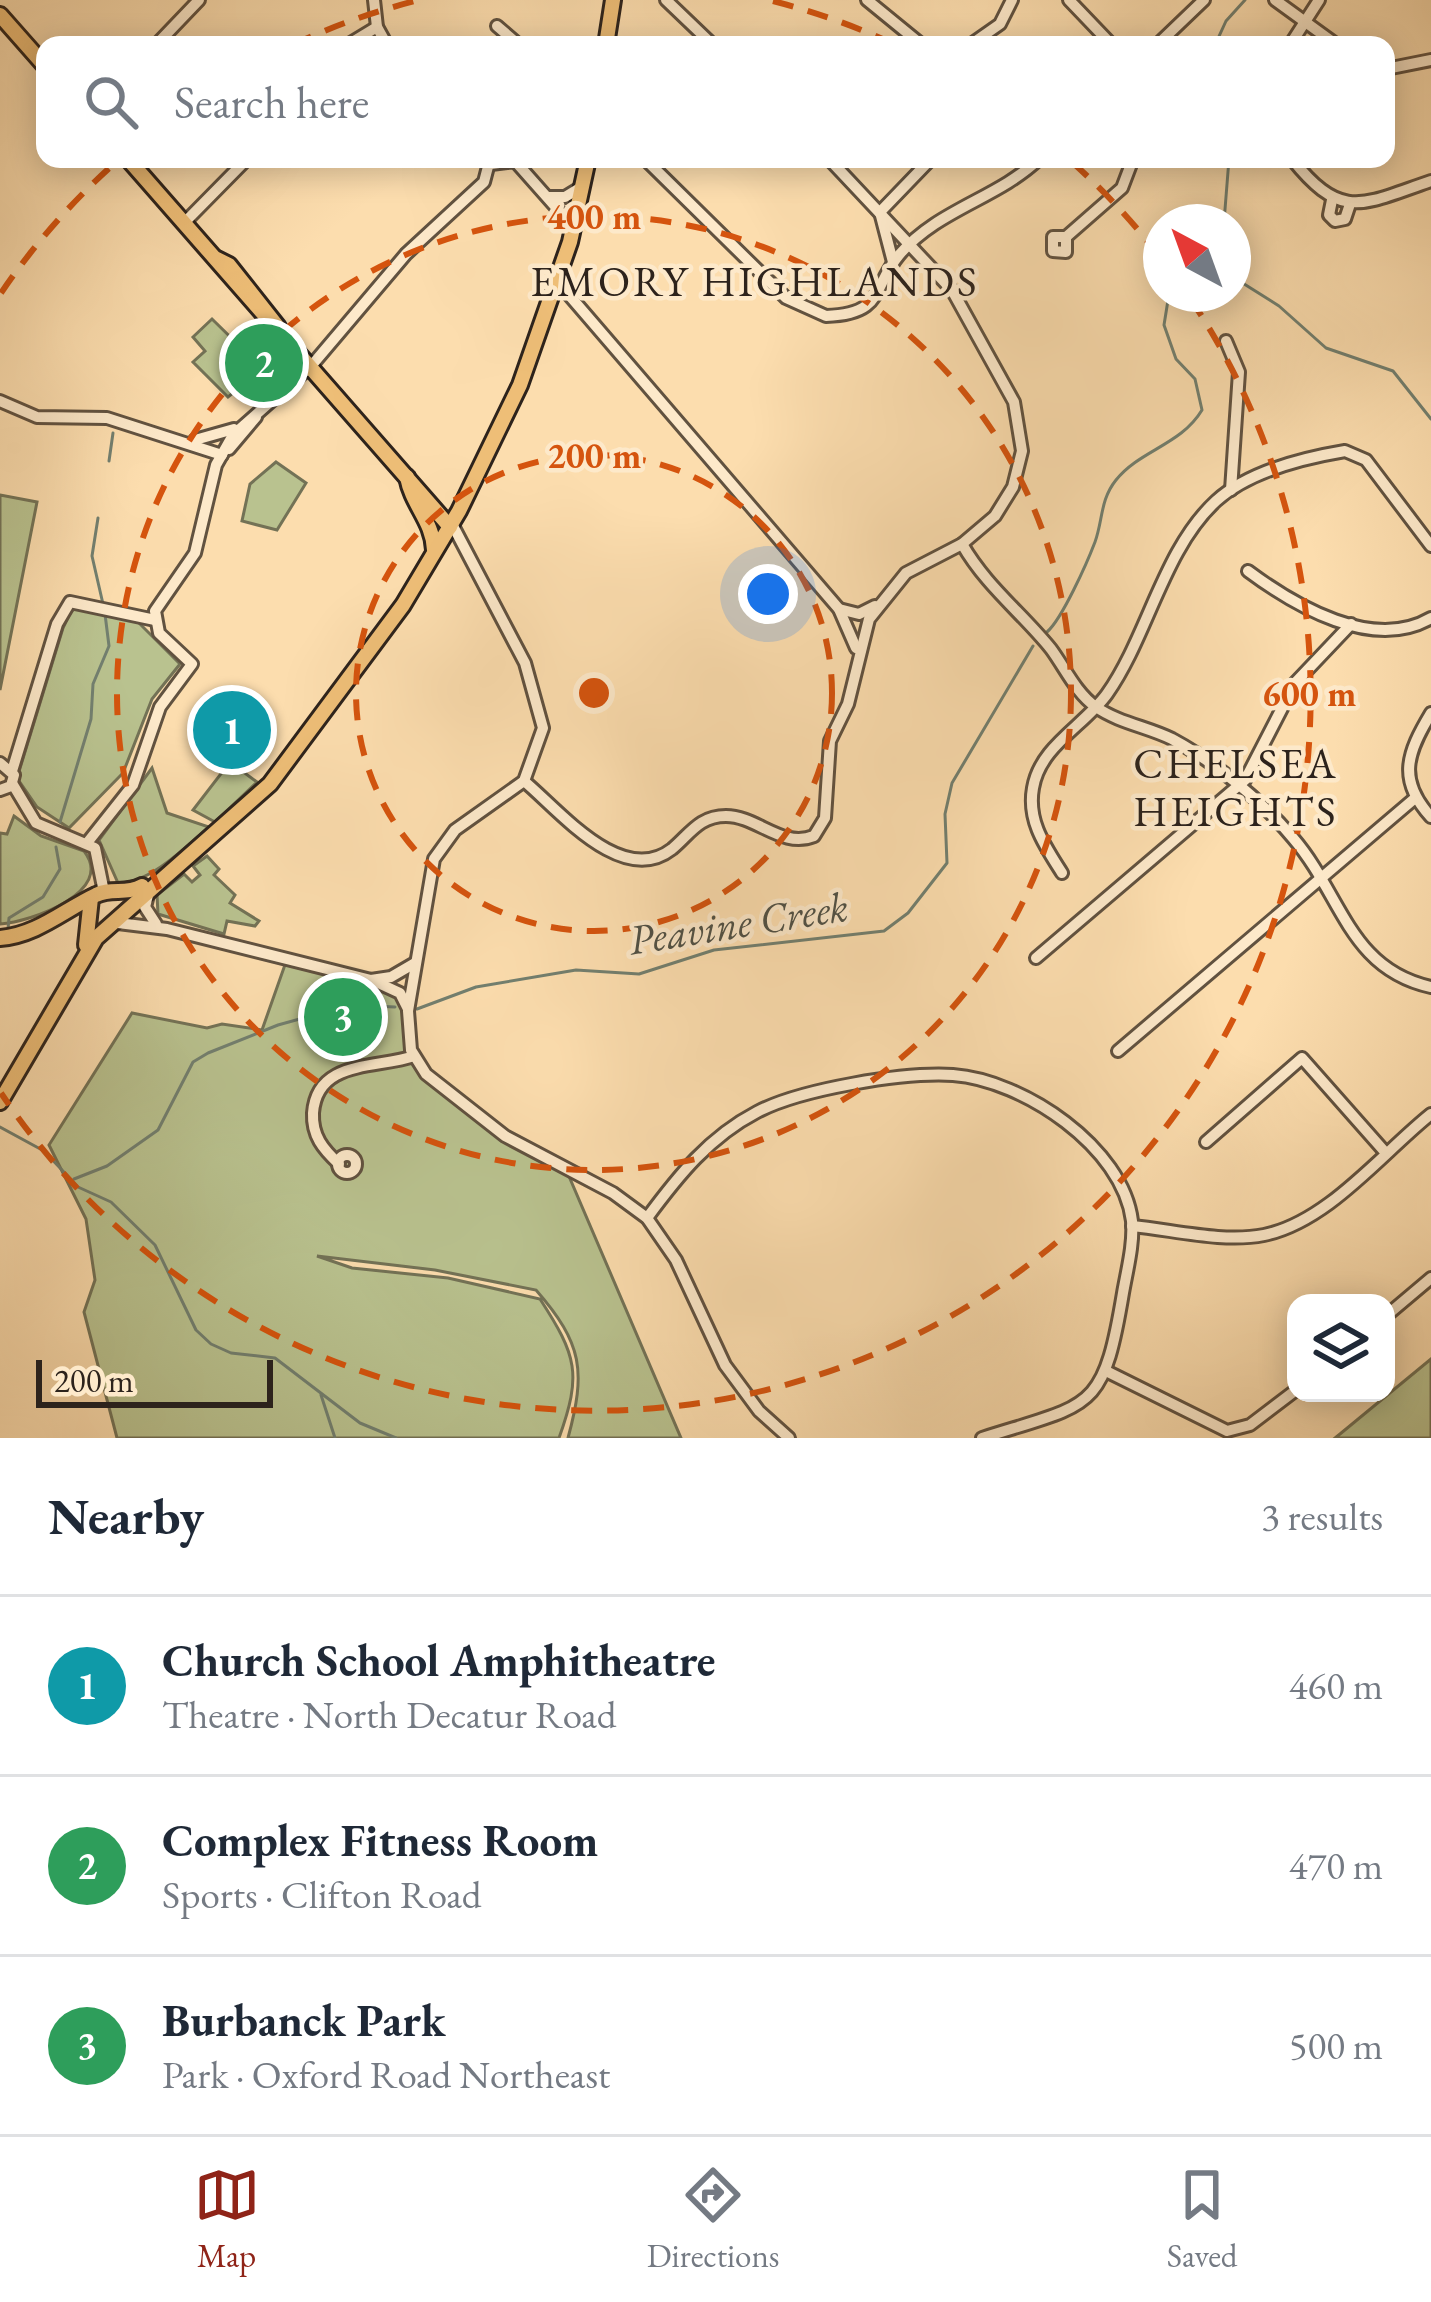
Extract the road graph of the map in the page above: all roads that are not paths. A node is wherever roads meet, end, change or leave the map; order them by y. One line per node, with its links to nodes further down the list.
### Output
1 (199, 0): 14 (street)
2 (374, 0): 15 (street)
3 (614, 0): 17 (main road)
4 (666, 0): 18 (street)
5 (867, 0): 19 (street)
6 (1012, 0): 20 (street)
7 (1069, 0): 21 (street)
8 (1204, 0): 22 (street)
9 (1275, 0): 12 (street)
10 (1319, 0): 12 (street)
11 (0, 15): 25 (main road)
12 (1304, 23): 23 (street); 24 (street)
13 (496, 26): 16 (street)
14 (165, 36)
15 (382, 36)
16 (508, 36)
17 (608, 36)
18 (704, 36)
19 (911, 36)
20 (984, 36)
21 (1103, 36)
22 (1166, 36)
23 (1296, 36)
24 (1324, 36)
25 (36, 56)
26 (1431, 60): 27 (street)
27 (1395, 67)
28 (136, 168): 46 (main road)
29 (238, 168): 46 (street)
30 (488, 168): 52 (street)
31 (521, 168): 41 (street)
32 (586, 168): 40 (main road)
33 (654, 168): 49 (street)
34 (838, 168): 44 (street)
35 (922, 168): 44 (street)
36 (1028, 168): 48 (street)
37 (1130, 168): 47 (street)
38 (1301, 168): 42 (street)
39 (1431, 181): 43 (street)
40 (583, 186): 41 (street); 45 (main road)
41 (548, 197): 45 (street)
42 (1332, 200): 43 (street); 43 (street)
43 (1350, 204)
44 (880, 212): 48 (street); 49 (street)
45 (576, 217): 50 (main road)
46 (185, 222): 52 (main road)
47 (1066, 237)
48 (912, 244): 49 (street); 62 (street)
49 (893, 265)
50 (557, 281): 61 (main road); 67 (street)
51 (1226, 340): 59 (street)
52 (315, 369): 54 (street); 56 (main road)
53 (0, 401): 55 (street)
54 (252, 419): 55 (street); 57 (street)
55 (184, 440): 57 (street)
56 (384, 447): 58 (main road); 60 (main road)
57 (222, 455): 69 (street)
58 (406, 472): 60 (main road); 64 (main road)
59 (1231, 490): 63 (street); 72 (street)
60 (440, 511): 61 (main road)
61 (452, 524): 64 (main road); 75 (street)
62 (962, 544): 66 (street); 72 (street)
63 (1431, 546)
64 (434, 554): 81 (main road)
65 (1247, 571): 70 (street)
66 (877, 605): 67 (street); 71 (street)
67 (839, 609): 71 (street)
68 (1431, 618): 70 (street)
69 (154, 620): 74 (street); 80 (street)
70 (1351, 624): 76 (street)
71 (856, 663): 75 (street)
72 (1096, 707): 76 (street); 82 (street)
73 (1431, 713): 78 (street)
74 (8, 767): 77 (street); 80 (street)
75 (524, 781): 92 (street)
76 (1237, 787): 83 (street); 91 (street)
77 (0, 790)
78 (1414, 799): 79 (street); 83 (street)
79 (1431, 817)
80 (87, 843): 85 (street)
81 (173, 869): 84 (main road); 85 (main road)
82 (1062, 873)
83 (1321, 879): 95 (street); 97 (street)
84 (157, 883): 86 (main road); 89 (street)
85 (103, 894): 86 (main road); 87 (main road); 88 (street)
86 (120, 917): 87 (main road); 89 (street); 93 (main road)
87 (88, 918): 88 (street); 93 (main road)
88 (43, 926): 90 (street)
89 (161, 927): 94 (street)
90 (0, 938)
91 (1036, 958)
92 (418, 961): 94 (street); 96 (street)
93 (78, 967): 99 (main road)
94 (371, 980): 96 (street)
95 (1431, 987)
96 (408, 1011): 98 (street)
97 (1118, 1051)
98 (414, 1056): 103 (street); 104 (street)
99 (0, 1102)
100 (1431, 1114): 102 (street)
101 (1206, 1142): 102 (street)
102 (1385, 1152): 105 (street)
103 (339, 1164)
104 (647, 1218): 105 (street); 111 (street)
105 (1132, 1226): 108 (street)
106 (1431, 1278): 107 (street)
107 (1395, 1308)
108 (1108, 1372): 109 (street); 110 (street)
109 (1287, 1397)
110 (985, 1437)
111 (789, 1438)

